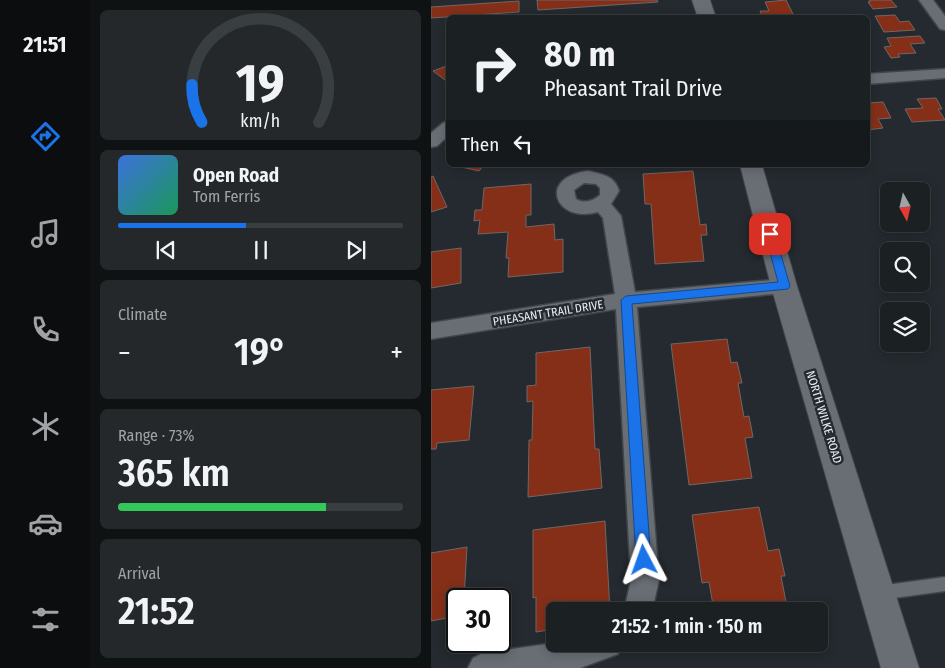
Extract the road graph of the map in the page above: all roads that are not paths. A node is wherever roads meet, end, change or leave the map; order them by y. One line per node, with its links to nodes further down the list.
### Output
1 (701, 0): 3 (street)
2 (926, 0): 4 (street)
3 (706, 15)
4 (945, 26)
5 (945, 73): 6 (street)
6 (870, 79)
7 (446, 129): 8 (street)
8 (431, 142)
9 (752, 167): 11 (street, NORTH WILKE ROAD)
10 (601, 204): 12 (street)
11 (784, 286): 12 (street, PHEASANT TRAIL DRIVE); 15 (street, NORTH WILKE ROAD)
12 (626, 300): 13 (street, PHEASANT TRAIL DRIVE); 16 (street)
13 (431, 331)
14 (945, 584): 15 (lane)
15 (877, 593): 19 (street, NORTH WILKE ROAD)
16 (638, 602)
17 (588, 652): 18 (street)
18 (483, 668)
19 (899, 668)

